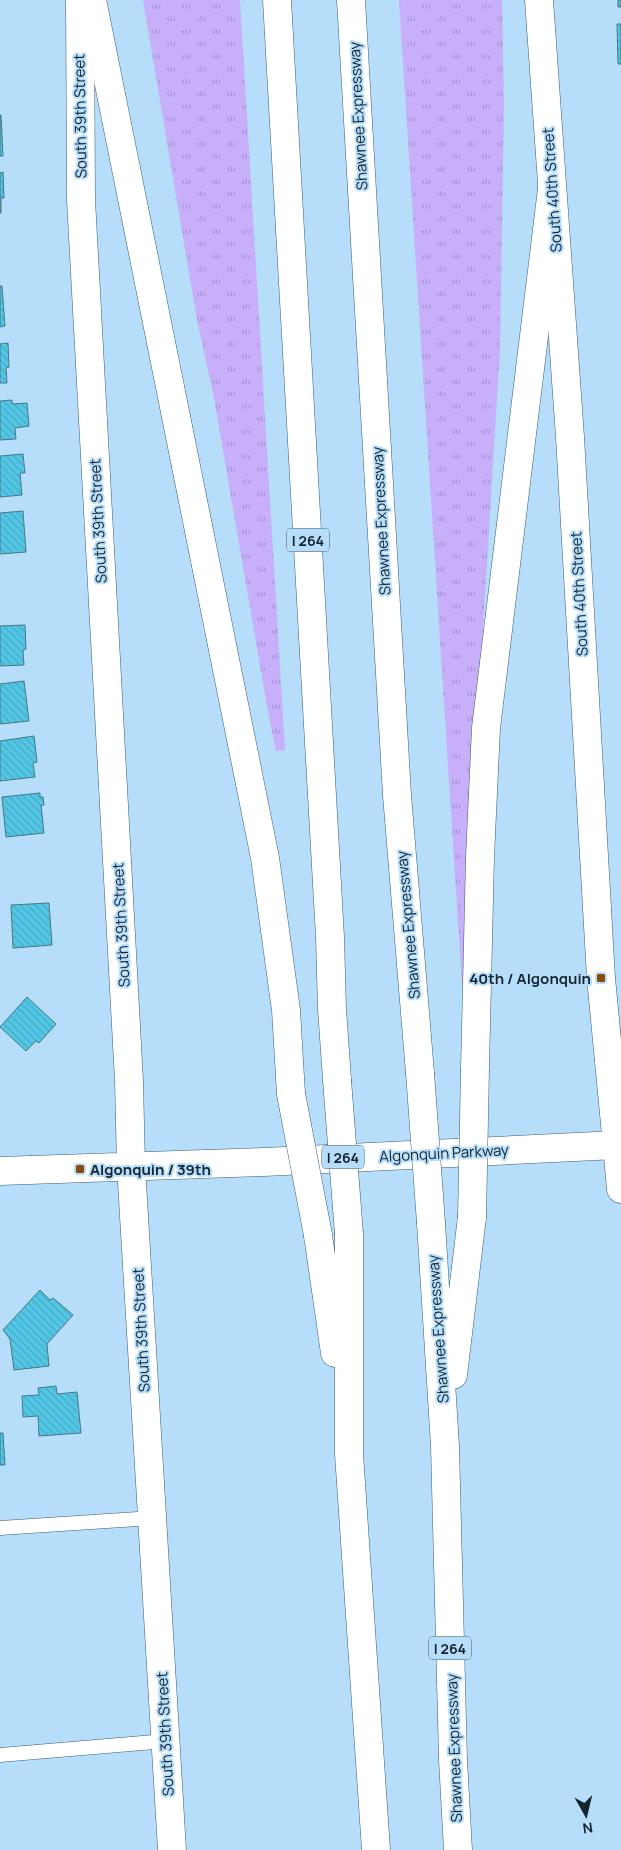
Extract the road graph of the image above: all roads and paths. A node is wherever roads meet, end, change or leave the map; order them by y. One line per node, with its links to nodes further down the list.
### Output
1 (80, 0): 8 (main road, South 39th Street)
2 (92, 0): 12 (main road, bridge)
3 (277, 0): 12 (main road, I 264, bridge)
4 (351, 0): 11 (main road, Shawnee Expressway / I 264, bridge)
5 (539, 0): 6 (main road, South 40th Street)
6 (552, 189): 7 (main road, South 40th Street); 11 (main road, bridge)
7 (617, 1144): 8 (main road, Algonquin Parkway); 10 (main road, South 40th Street)
8 (131, 1166): 9 (main road, Algonquin Parkway); 13 (main road, South 39th Street)
9 (0, 1171)
10 (621, 1189)
11 (445, 1446): 19 (main road, Shawnee Expressway / I 264)
12 (349, 1454): 18 (main road, I 264)
13 (152, 1518): 14 (lane); 15 (main road, South 39th Street)
14 (0, 1528)
15 (166, 1741): 16 (lane); 17 (main road, South 39th Street)
16 (0, 1755)
17 (172, 1850)
18 (376, 1850)
19 (458, 1850)

